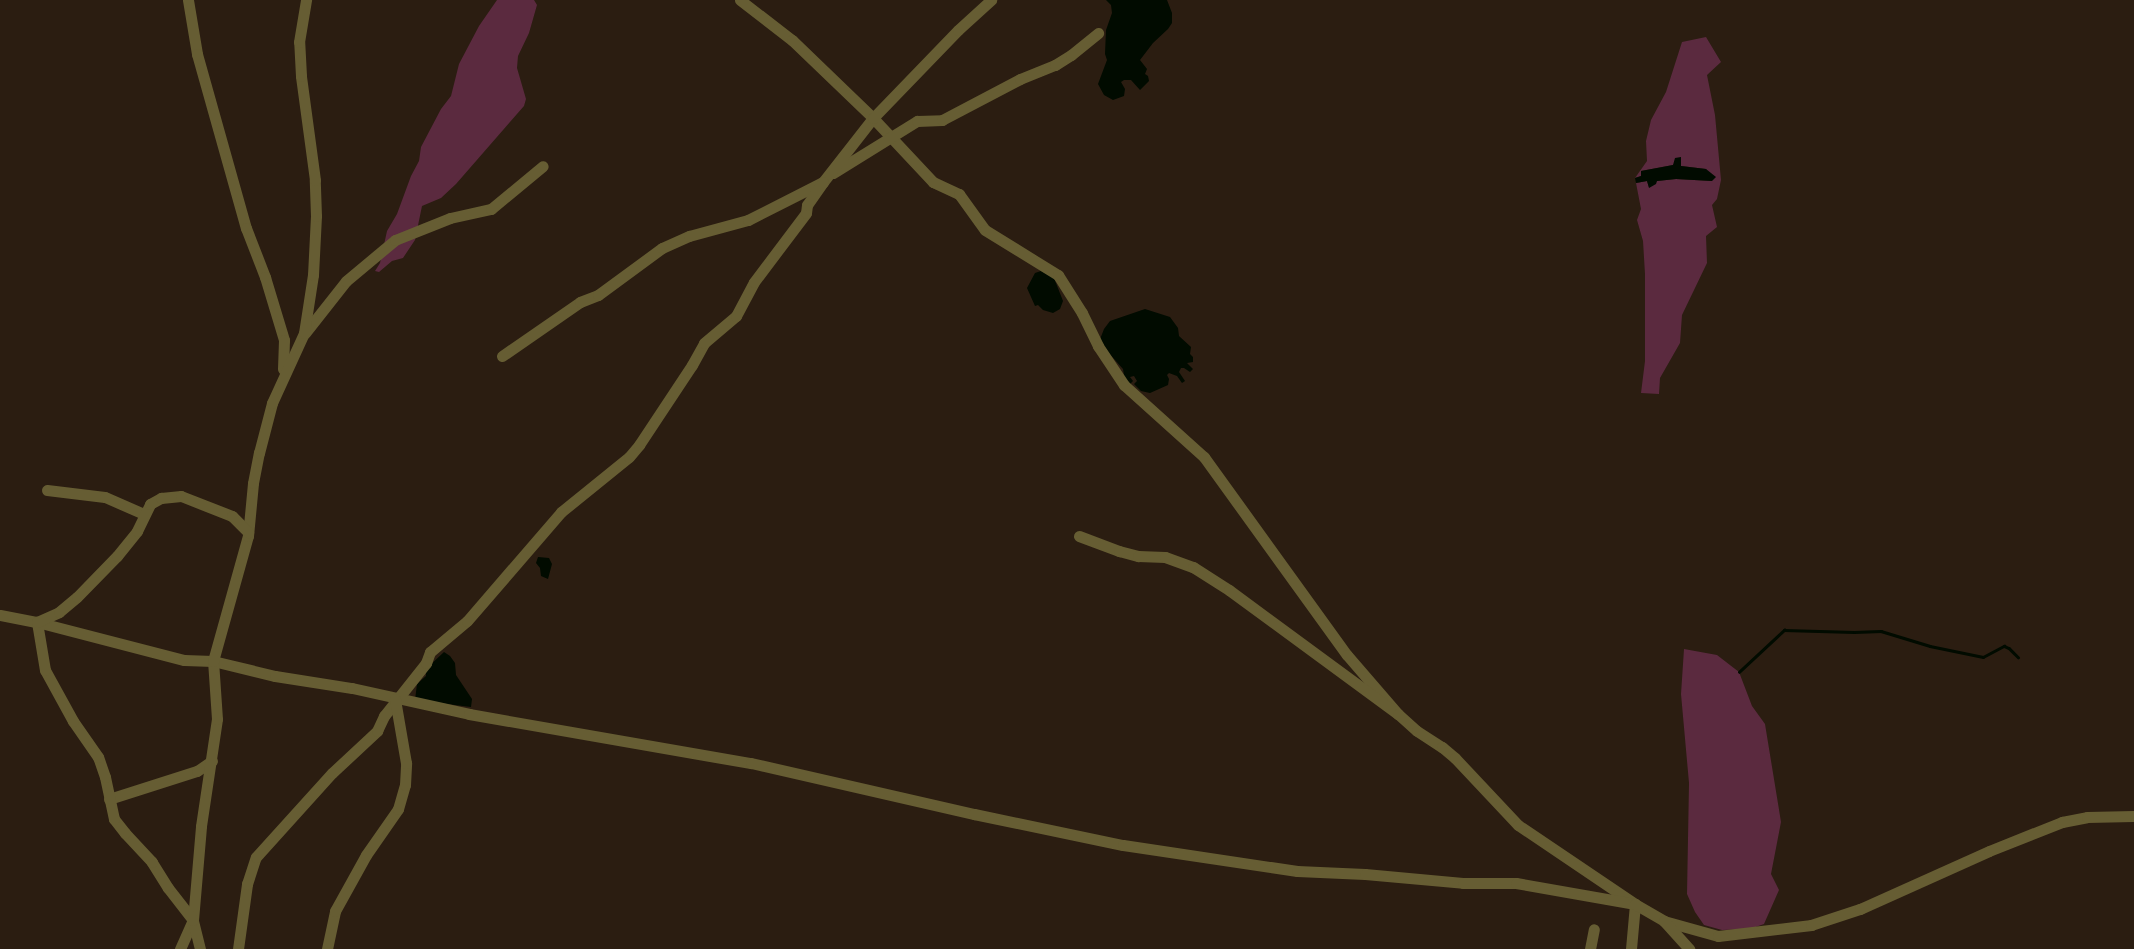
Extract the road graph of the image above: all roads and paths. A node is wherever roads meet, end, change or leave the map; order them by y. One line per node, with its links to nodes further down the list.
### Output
1 (188, 0): 15 (street)
2 (306, 0): 13 (street)
3 (740, 0): 6 (street)
4 (991, 0): 6 (street)
5 (1098, 33): 7 (street)
6 (873, 118): 7 (street); 9 (street)
7 (891, 138): 9 (street); 24 (street)
8 (543, 166): 13 (street)
9 (831, 173): 10 (street)
10 (823, 182): 11 (street); 14 (street)
11 (807, 205): 12 (street); 23 (street)
12 (816, 214)
13 (304, 333): 15 (street)
14 (502, 356)
15 (282, 379): 18 (street)
16 (47, 490): 17 (street)
17 (144, 514): 18 (street); 21 (street)
18 (248, 532): 22 (street)
19 (1079, 536): 24 (street)
20 (0, 615): 21 (street)
21 (37, 622): 22 (street); 26 (street)
22 (213, 661): 23 (street); 25 (street)
23 (395, 700): 28 (street); 34 (street); 35 (street)
24 (1398, 714): 28 (street)
25 (212, 761): 26 (street); 29 (street)
26 (109, 799): 29 (street)
27 (2134, 816): 30 (street)
28 (1635, 904): 30 (street); 37 (street)
29 (193, 920): 32 (street); 33 (street)
30 (1664, 921): 38 (street)
31 (1594, 929): 36 (street)
32 (180, 949)
33 (200, 949)
34 (238, 949)
35 (327, 949)
36 (1590, 949)
37 (1631, 949)
38 (1689, 949)

